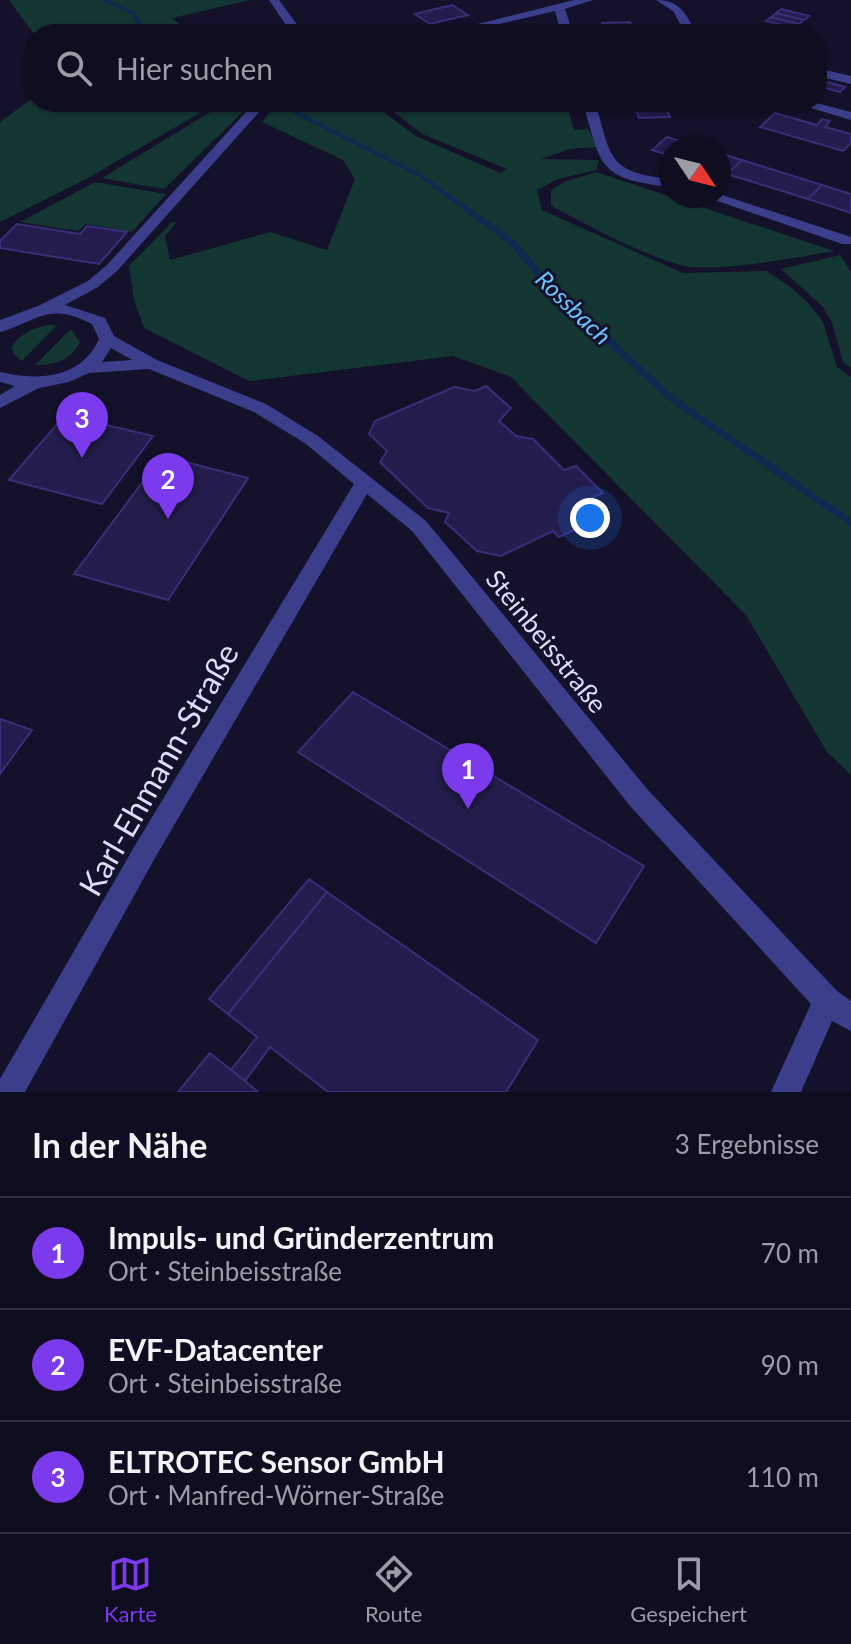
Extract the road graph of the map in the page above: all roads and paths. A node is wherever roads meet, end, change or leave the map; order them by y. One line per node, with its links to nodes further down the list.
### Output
1 (274, 0): 5 (street)
2 (588, 0): 4 (street)
3 (661, 0): 8 (street)
4 (559, 7): 6 (street); 7 (street)
5 (291, 24)
6 (486, 24)
7 (564, 24)
8 (686, 24)
9 (827, 74): 10 (street)
10 (851, 80)
11 (827, 110): 14 (street)
12 (253, 112): 18 (street)
13 (592, 112): 15 (street)
14 (851, 116)
15 (659, 181)
16 (731, 203): 17 (street)
17 (847, 241)
18 (93, 284): 19 (street); 20 (street)
19 (43, 310): 20 (street); 22 (street)
20 (89, 314): 24 (street)
21 (0, 317): 22 (street)
22 (18, 317): 23 (street)
23 (0, 327)
24 (107, 339): 25 (street, Steinbeisstraße); 26 (street)
25 (151, 364): 26 (street, Steinbeisstraße); 30 (street, Steinbeisstraße)
26 (85, 368): 28 (street, Steinbeisstraße)
27 (0, 377): 28 (street)
28 (34, 383): 29 (street)
29 (0, 402)
30 (365, 481): 31 (street, Steinbeisstraße); 32 (street, Karl-Ehmann-Straße)
31 (839, 1009): 33 (street)
32 (9, 1092)
33 (786, 1092)

